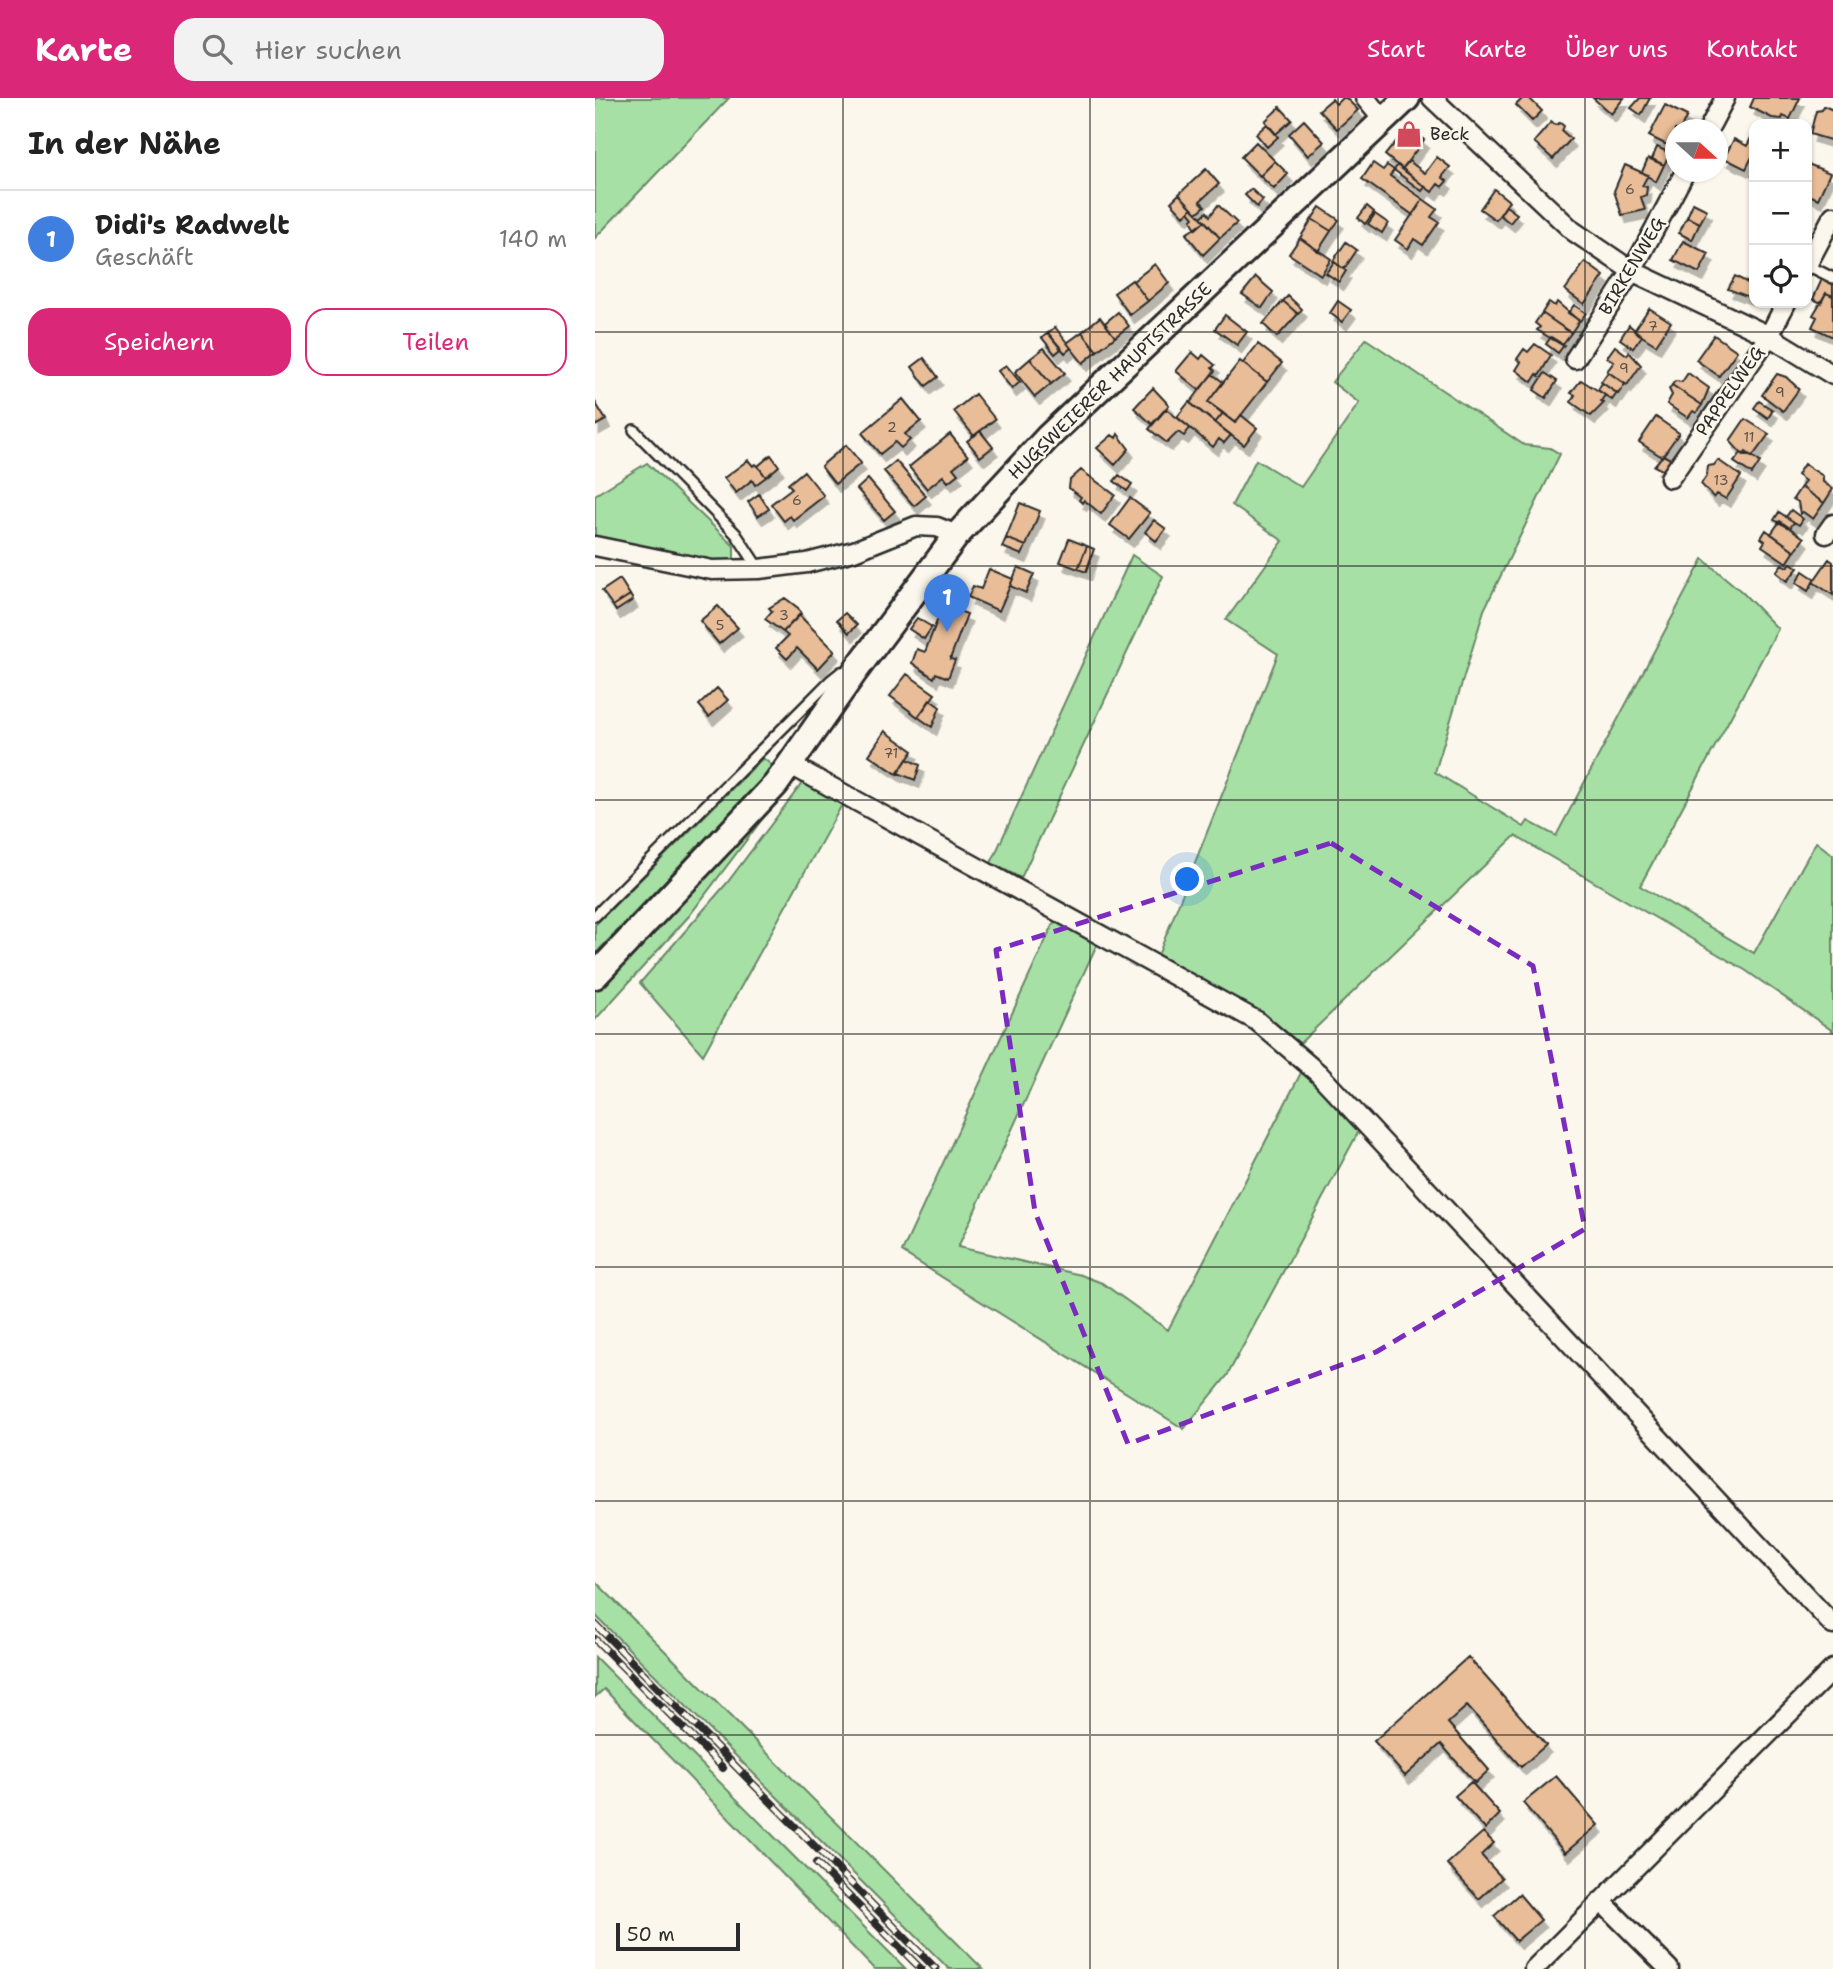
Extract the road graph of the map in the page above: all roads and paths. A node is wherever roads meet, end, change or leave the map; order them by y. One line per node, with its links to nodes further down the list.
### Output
1 (1365, 98): 6 (street)
2 (1407, 98): 6 (street, HUGSWEIERER HAUPTSTRASSE)
3 (1432, 98): 11 (street)
4 (1724, 98): 5 (street)
5 (1714, 119)
6 (1384, 121): 19 (street, HUGSWEIERER HAUPTSTRASSE)
7 (1680, 182): 11 (street, BIRKENWEG)
8 (1833, 216): 9 (street)
9 (1812, 256)
10 (1812, 268): 12 (lane)
11 (1632, 271): 14 (street); 15 (street, BIRKENWEG)
12 (1833, 278)
13 (1783, 308): 14 (street, PAPPELWEG)
14 (1769, 336): 16 (street); 18 (street, PAPPELWEG)
15 (1575, 359)
16 (1833, 375)
17 (634, 430): 21 (lane)
18 (1670, 478)
19 (957, 535): 21 (street); 22 (street, HUGSWEIERER HAUPTSTRASSE)
20 (595, 546): 21 (street)
21 (759, 569)
22 (856, 670): 23 (street, HUGSWEIERER HAUPTSTRASSE); 24 (lane)
23 (791, 765): 25 (street, HUGSWEIERER HAUPTSTRASSE); 26 (street)
24 (595, 916)
25 (595, 976)
26 (1833, 1625)
27 (1833, 1669): 28 (street)
28 (1601, 1901): 29 (street); 30 (street)
29 (1534, 1969)
30 (1669, 1969)

